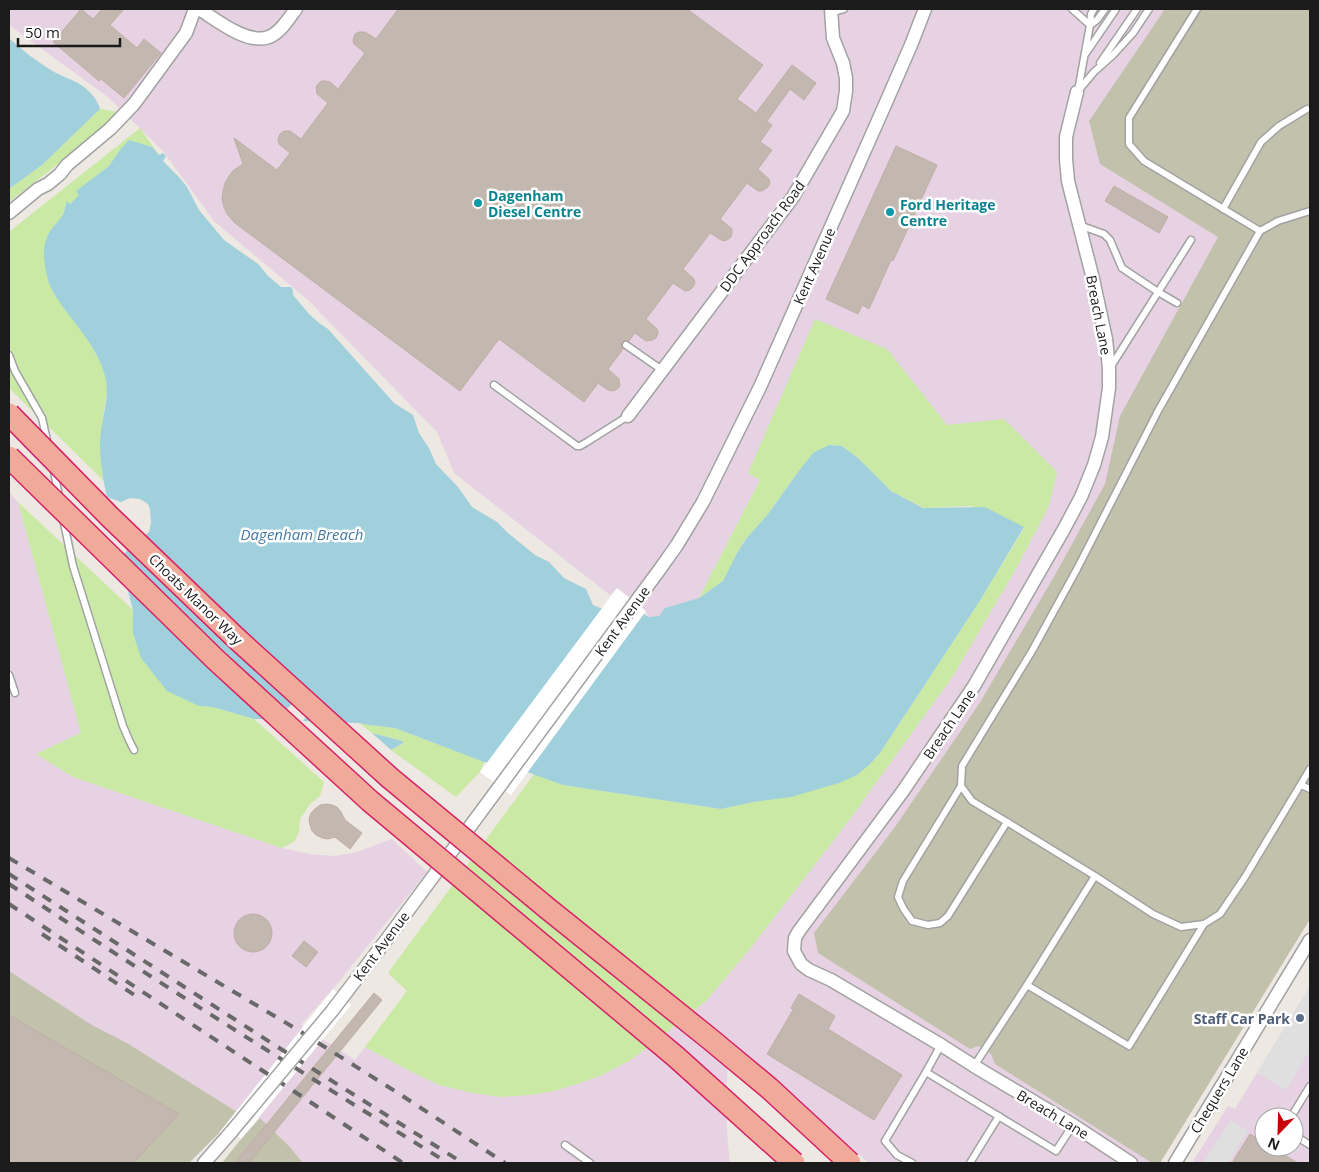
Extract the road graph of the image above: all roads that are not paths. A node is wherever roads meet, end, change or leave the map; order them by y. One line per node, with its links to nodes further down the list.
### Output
1 (195, 9): 21 (street)
2 (199, 9): 3 (street)
3 (296, 9)
4 (844, 9): 13 (lane)
5 (1072, 9): 14 (lane)
6 (1094, 9): 14 (lane)
7 (1105, 9): 14 (lane)
8 (1116, 9): 15 (lane)
9 (1138, 9): 16 (lane)
10 (1149, 9): 16 (lane)
11 (1197, 9): 19 (lane)
12 (922, 10): 55 (street, Kent Avenue, bridge)
13 (831, 11): 30 (street, DDC Approach Road)
14 (1090, 24): 15 (lane)
15 (1084, 57): 17 (lane)
16 (1094, 72): 17 (lane)
17 (1077, 92): 22 (street, Breach Lane)
18 (1307, 109): 19 (lane)
19 (1224, 209): 23 (lane)
20 (1310, 211): 23 (lane)
21 (9, 213)
22 (1079, 225): 25 (lane); 29 (street, Breach Lane)
23 (1260, 231): 40 (lane)
24 (1191, 240): 25 (lane)
25 (1158, 292): 26 (lane); 29 (lane)
26 (1177, 303)
27 (626, 345): 30 (lane)
28 (9, 356): 37 (lane)
29 (1109, 369): 47 (street, Breach Lane)
30 (662, 370): 33 (street, DDC Approach Road)
31 (494, 385): 33 (lane)
32 (9, 414): 58 (highway, Choats Manor Way, bridge)
33 (628, 416)
34 (9, 457): 57 (highway, bridge)
35 (9, 675): 36 (lane)
36 (15, 693)
37 (134, 750)
38 (1310, 769): 39 (lane)
39 (1301, 784): 41 (lane); 44 (lane)
40 (961, 786): 42 (lane); 42 (lane)
41 (1310, 789)
42 (1007, 822): 43 (lane)
43 (1095, 876): 44 (lane); 46 (lane)
44 (1204, 924): 46 (lane)
45 (1310, 940): 62 (street, Chequers Lane)
46 (1027, 985): 48 (lane)
47 (941, 1045): 48 (street, Breach Lane); 49 (lane)
48 (974, 1066): 53 (street, Breach Lane)
49 (926, 1072): 52 (lane); 59 (lane)
50 (1310, 1086): 51 (lane)
51 (1298, 1107)
52 (999, 1116): 53 (lane); 60 (lane)
53 (1072, 1125): 61 (street, Breach Lane)
54 (564, 1145): 56 (lane)
55 (204, 1163)
56 (590, 1163)
57 (794, 1163)
58 (850, 1163)
59 (912, 1163)
60 (970, 1163)
61 (1132, 1163)
62 (1175, 1163)

